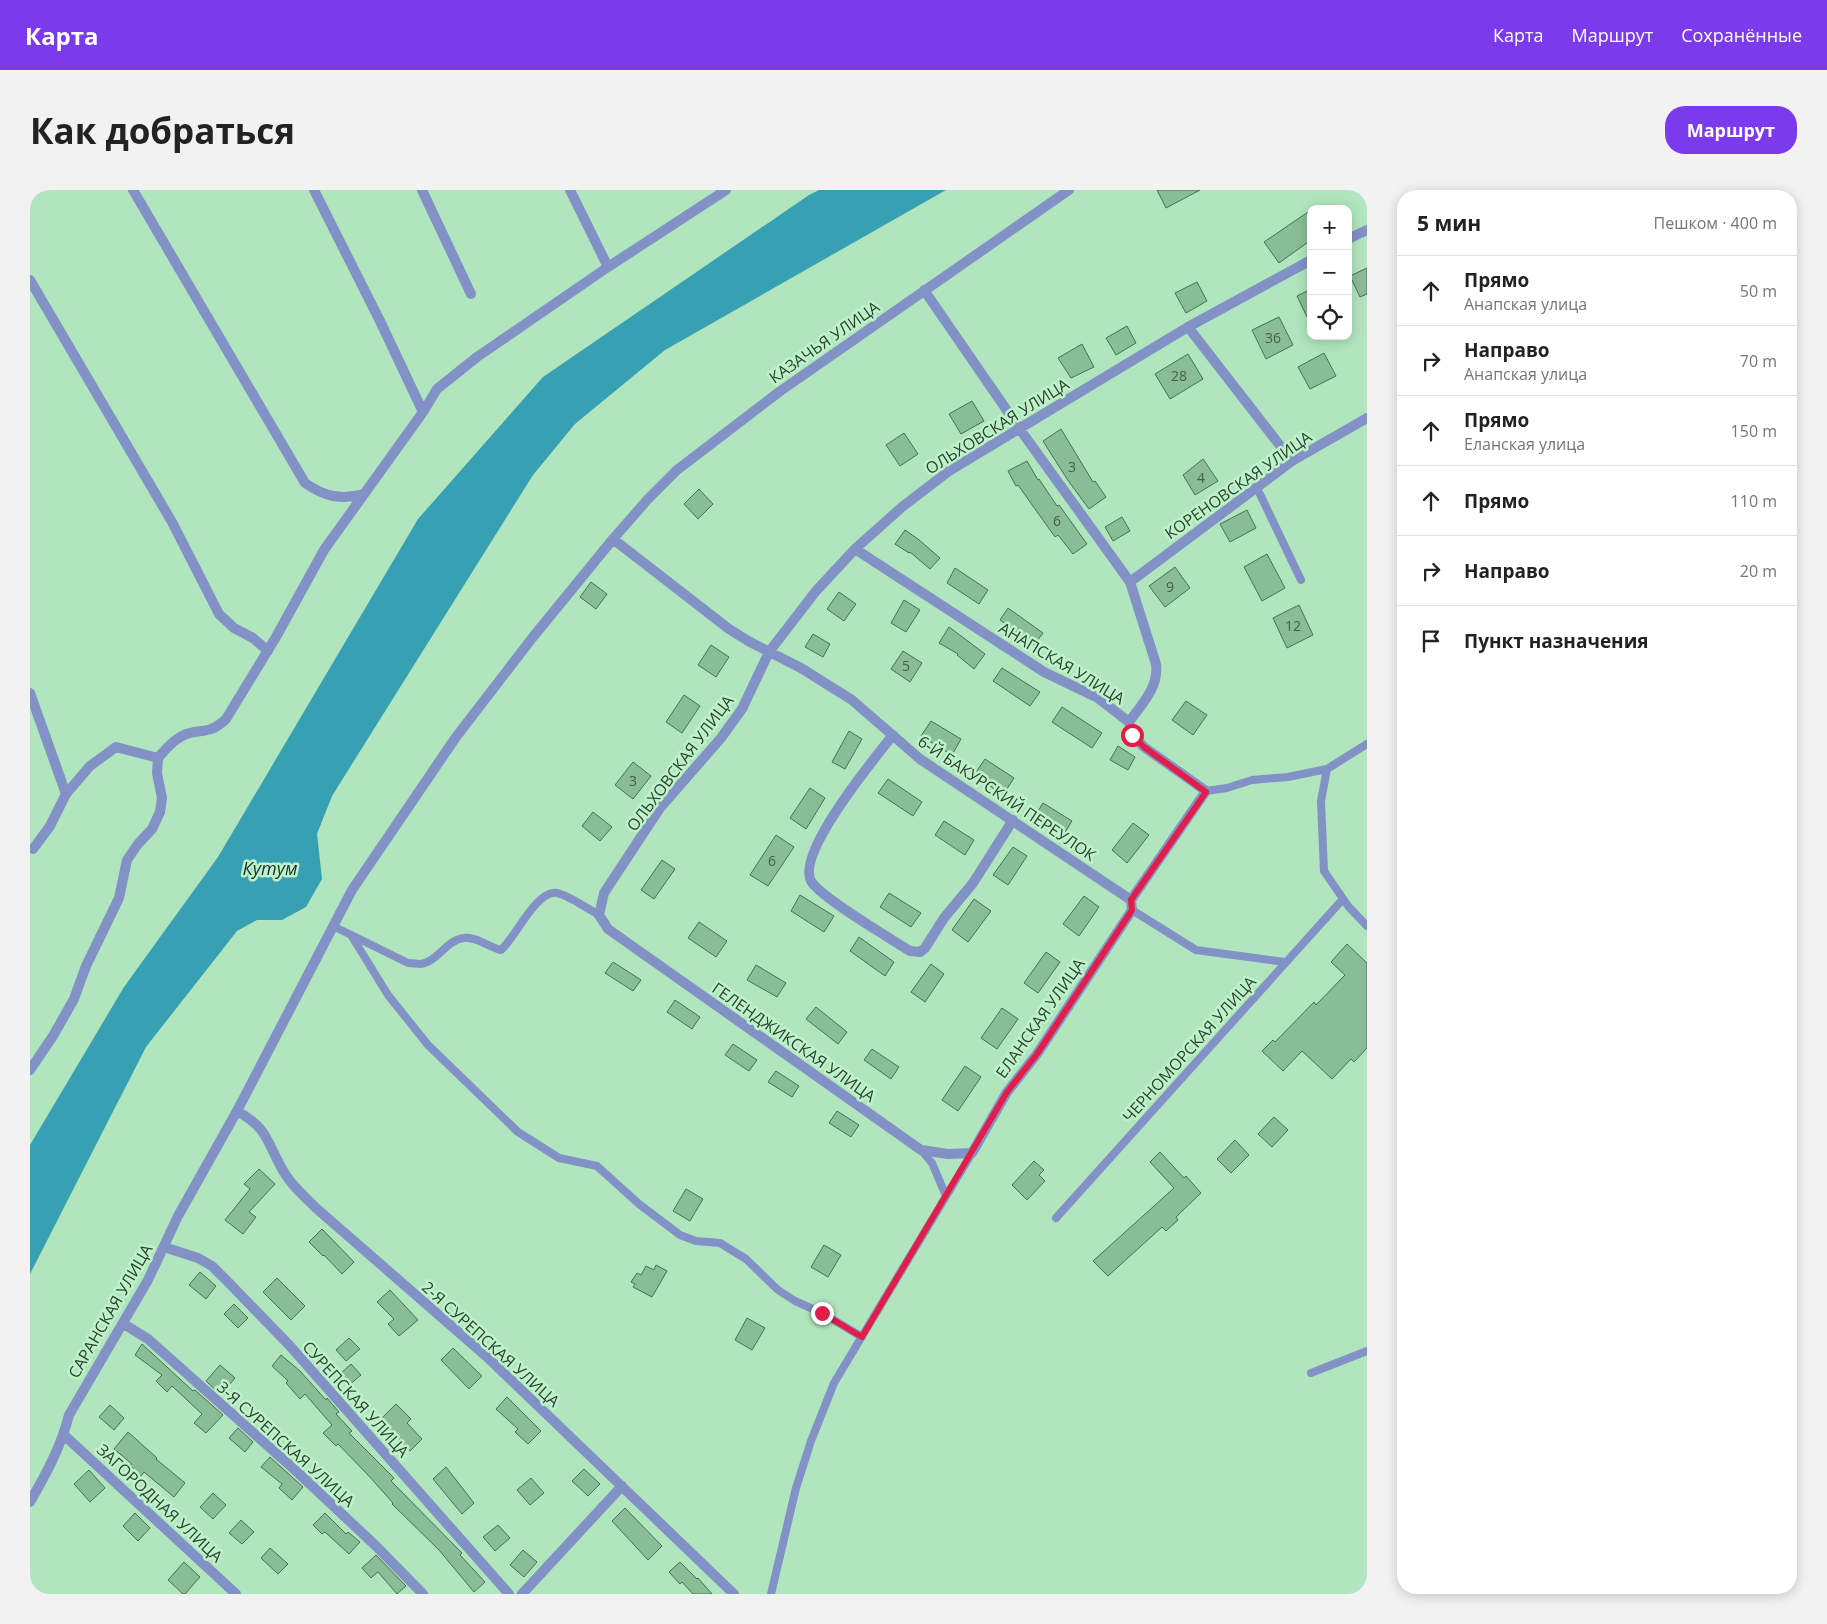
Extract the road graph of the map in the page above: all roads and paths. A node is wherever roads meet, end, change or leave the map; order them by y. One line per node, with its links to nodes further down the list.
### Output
1 (133, 190): 20 (street)
2 (314, 190): 15 (street)
3 (422, 190): 13 (street)
4 (570, 190): 10 (street)
5 (1069, 190): 12 (street, КАЗАЧЬЯ УЛИЦА)
6 (723, 191): 10 (street)
7 (1367, 230): 8 (street)
8 (1352, 237)
9 (1307, 262): 14 (street, ОЛЬХОВСКАЯ УЛИЦА)
10 (608, 267): 15 (street)
11 (30, 280): 25 (street)
12 (924, 290): 17 (street); 21 (street, КАЗАЧЬЯ УЛИЦА)
13 (471, 294)
14 (1188, 327): 17 (street, ОЛЬХОВСКАЯ УЛИЦА); 18 (street)
15 (423, 412): 20 (street)
16 (1367, 418): 18 (street, КОРЕНОВСКАЯ УЛИЦА)
17 (1019, 428): 22 (street, ОЛЬХОВСКАЯ УЛИЦА); 24 (street)
18 (1292, 461): 19 (street, КОРЕНОВСКАЯ УЛИЦА)
19 (1257, 488): 23 (lane); 24 (street, КОРЕНОВСКАЯ УЛИЦА)
20 (364, 494): 25 (street)
21 (613, 539): 26 (street, 6-Й БАКУРСКИЙ ПЕРЕУЛОК); 40 (street, КАЗАЧЬЯ УЛИЦА)
22 (855, 549): 26 (street, ОЛЬХОВСКАЯ УЛИЦА); 28 (street, АНАПСКАЯ УЛИЦА)
23 (1301, 580)
24 (1130, 582): 28 (street)
25 (268, 651): 31 (street)
26 (769, 652): 29 (street, 6-Й БАКУРСКИЙ ПЕРЕУЛОК); 39 (street, ОЛЬХОВСКАЯ УЛИЦА)
27 (30, 693): 34 (street)
28 (1130, 722): 33 (street, АНАПСКАЯ УЛИЦА)
29 (892, 735): 35 (street, 6-Й БАКУРСКИЙ ПЕРЕУЛОК); 35 (street)
30 (1367, 744): 32 (lane)
31 (158, 758): 34 (street); 44 (street)
32 (1328, 769): 33 (lane); 37 (lane)
33 (1206, 792): 38 (street)
34 (66, 794): 36 (street)
35 (1013, 820): 38 (street, 6-Й БАКУРСКИЙ ПЕРЕУЛОК)
36 (31, 847)
37 (1343, 899): 41 (lane); 43 (lane, ЧЕРНОМОРСКАЯ УЛИЦА)
38 (1131, 905): 43 (lane); 47 (street, ЕЛАНСКАЯ УЛИЦА)
39 (599, 915): 42 (lane); 46 (street, ГЕЛЕНДЖИКСКАЯ УЛИЦА)
40 (333, 926): 42 (lane); 45 (street, САРАНСКАЯ УЛИЦА)
41 (1367, 926)
42 (351, 935): 52 (lane)
43 (1285, 962): 49 (lane, ЧЕРНОМОРСКАЯ УЛИЦА)
44 (30, 1070)
45 (237, 1111): 50 (street, САРАНСКАЯ УЛИЦА); 56 (street, 2-Я СУРЕПСКАЯ УЛИЦА)
46 (921, 1150): 47 (street, ГЕЛЕНДЖИКСКАЯ УЛИЦА); 48 (lane)
47 (972, 1153): 48 (lane)
48 (946, 1196): 52 (lane)
49 (1056, 1218)
50 (164, 1247): 51 (street, САРАНСКАЯ УЛИЦА); 58 (street, СУРЕПСКАЯ УЛИЦА)
51 (124, 1324): 55 (street, САРАНСКАЯ УЛИЦА); 60 (street, 3-Я СУРЕПСКАЯ УЛИЦА)
52 (862, 1337): 63 (lane)
53 (1367, 1351): 54 (lane)
54 (1311, 1373)
55 (64, 1435): 57 (street, САРАНСКАЯ УЛИЦА); 59 (street, ЗАГОРОДНАЯ УЛИЦА)
56 (622, 1486): 61 (street); 62 (street, 2-Я СУРЕПСКАЯ УЛИЦА)
57 (30, 1502)
58 (503, 1592)
59 (236, 1594)
60 (422, 1594)
61 (522, 1594)
62 (734, 1594)
63 (771, 1594)

